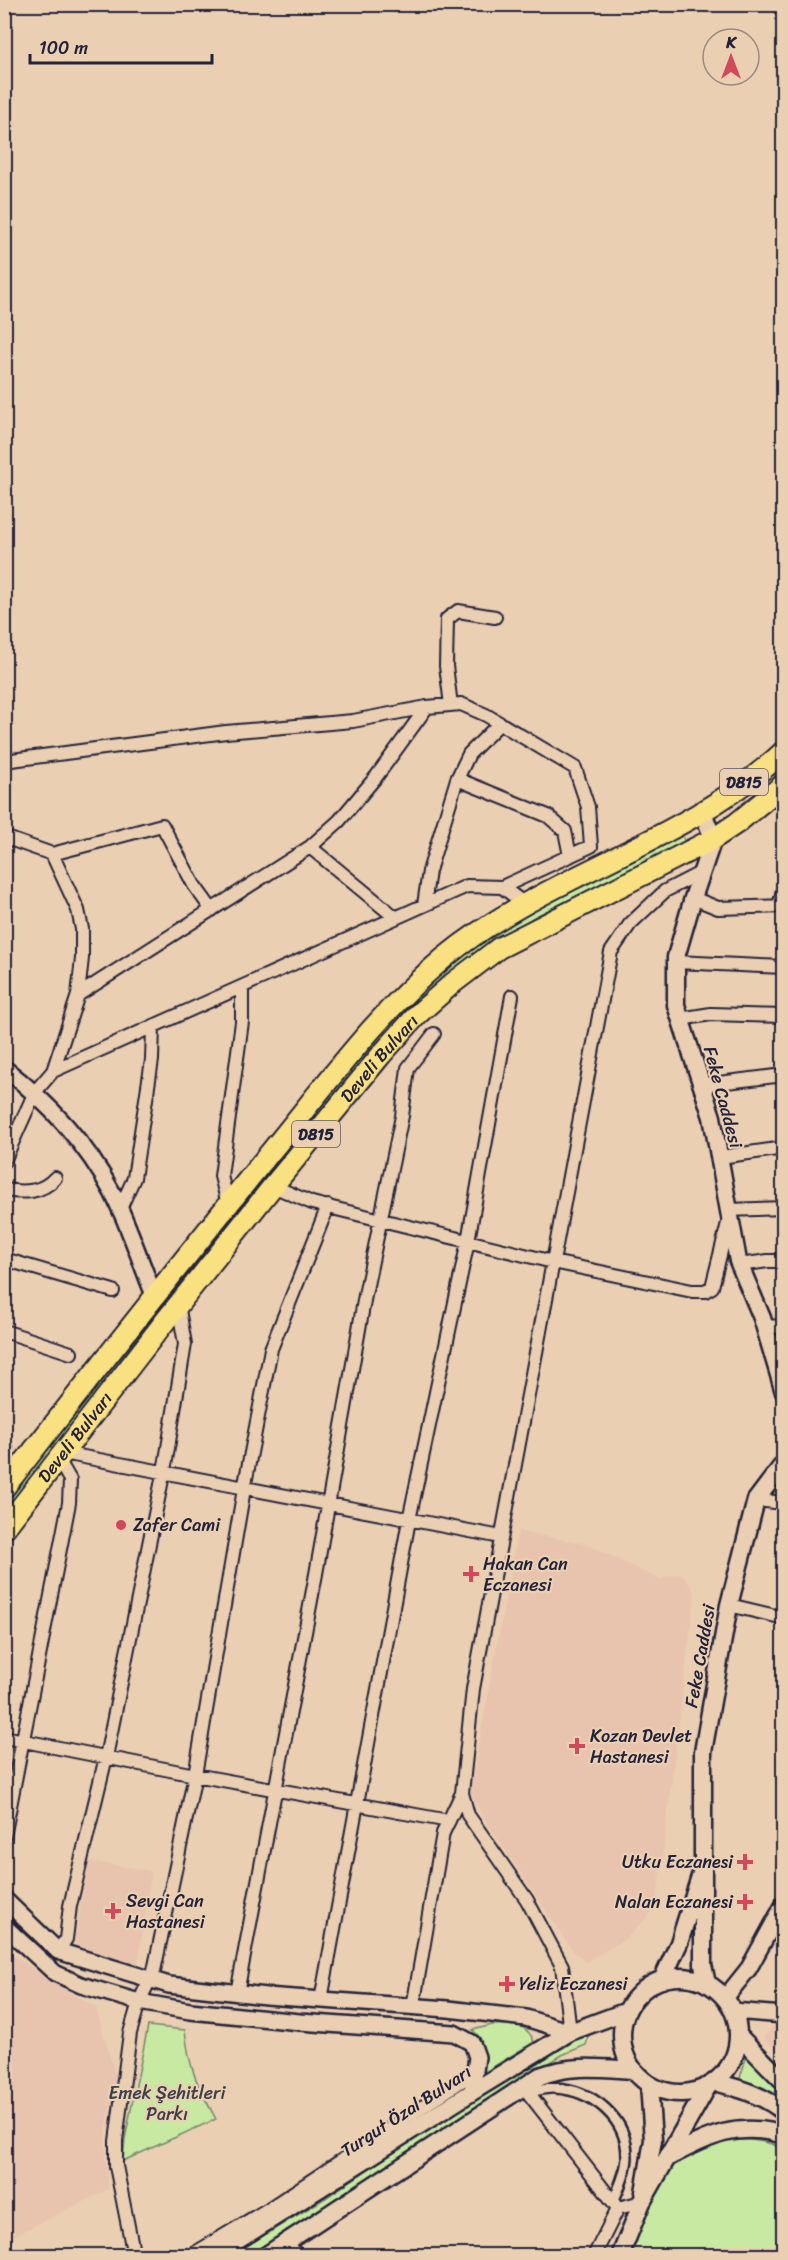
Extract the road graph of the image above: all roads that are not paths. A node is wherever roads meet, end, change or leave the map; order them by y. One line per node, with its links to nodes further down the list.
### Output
1 (495, 617): 2 (street)
2 (451, 705): 3 (street); 4 (street)
3 (427, 707): 6 (street); 12 (street)
4 (499, 724): 7 (street); 14 (street)
5 (783, 751): 9 (highway, Develi Bulvarı / D815)
6 (4, 761)
7 (457, 779): 14 (street); 20 (street)
8 (783, 784): 11 (highway, Develi Bulvarı / D815)
9 (703, 812): 11 (main road); 19 (highway, Develi Bulvarı / D815)
10 (4, 837): 13 (street)
11 (713, 839): 15 (main road, Feke Caddesi); 42 (highway, Develi Bulvarı / D815)
12 (310, 847): 22 (street); 23 (street)
13 (52, 854): 22 (street); 27 (street)
14 (570, 856): 17 (street)
15 (702, 872): 18 (main road, Feke Caddesi); 53 (street)
16 (783, 886): 21 (street)
17 (502, 887): 19 (street); 20 (street)
18 (693, 898): 21 (street); 24 (main road, Feke Caddesi)
19 (525, 904): 44 (highway, Develi Bulvarı / D815)
20 (424, 905): 23 (street)
21 (781, 906)
22 (212, 910): 27 (street)
23 (396, 918): 26 (street)
24 (676, 962): 25 (street); 30 (main road, Feke Caddesi)
25 (783, 967)
26 (242, 987): 31 (street); 44 (street)
27 (78, 995): 34 (street)
28 (512, 996): 50 (street)
29 (783, 1016): 30 (street)
30 (680, 1019): 36 (main road, Feke Caddesi)
31 (153, 1027): 34 (street); 47 (street)
32 (434, 1034): 49 (street)
33 (4, 1068): 37 (street)
34 (53, 1071): 37 (street)
35 (783, 1076): 36 (street)
36 (702, 1085): 39 (main road, Feke Caddesi)
37 (35, 1092): 40 (street); 47 (street)
38 (783, 1148): 39 (street)
39 (720, 1157): 48 (main road, Feke Caddesi)
40 (4, 1161)
41 (55, 1178): 43 (street)
42 (273, 1186): 45 (street); 57 (highway, Develi Bulvarı / D815)
43 (4, 1190)
44 (228, 1204): 56 (highway, Develi Bulvarı / D815)
45 (328, 1206): 49 (street); 67 (street)
46 (783, 1208): 48 (street)
47 (119, 1211): 56 (street)
48 (729, 1214): 53 (street); 54 (main road, Feke Caddesi)
49 (380, 1219): 50 (street); 70 (street)
50 (468, 1240): 53 (street); 71 (street)
51 (4, 1259): 55 (street)
52 (783, 1261): 54 (street)
53 (553, 1262): 73 (street)
54 (739, 1265): 58 (main road, Feke Caddesi)
55 (112, 1291)
56 (153, 1295): 66 (highway, Develi Bulvarı / D815)
57 (178, 1304): 63 (highway, Develi Bulvarı / D815); 65 (street)
58 (764, 1326): 59 (street); 62 (main road, Feke Caddesi)
59 (783, 1327)
60 (4, 1331): 61 (street)
61 (71, 1353)
62 (783, 1387)
63 (61, 1456): 65 (street); 72 (highway, Develi Bulvarı / D815); 77 (street)
64 (783, 1463): 68 (main road, Feke Caddesi)
65 (164, 1473): 67 (street); 78 (street)
66 (4, 1488)
67 (244, 1489): 70 (street); 79 (street)
68 (756, 1500): 69 (street); 74 (main road, Feke Caddesi)
69 (783, 1503)
70 (327, 1505): 71 (street); 80 (street)
71 (409, 1520): 73 (street); 82 (street)
72 (4, 1529)
73 (501, 1538): 81 (street)
74 (729, 1605): 75 (street); 85 (main road, Feke Caddesi)
75 (783, 1618)
76 (4, 1737): 77 (street)
77 (24, 1741): 78 (street); 84 (street)
78 (106, 1757): 79 (street); 89 (street)
79 (195, 1775): 80 (street); 90 (street)
80 (275, 1790): 82 (street); 93 (street)
81 (462, 1793): 83 (street); 100 (street)
82 (357, 1804): 83 (street); 94 (street)
83 (449, 1821): 97 (street)
84 (4, 1837)
85 (703, 1867): 91 (main road); 92 (main road, Feke Caddesi)
86 (4, 1899): 89 (street)
87 (782, 1909): 96 (street)
88 (4, 1926): 95 (street)
89 (58, 1951): 90 (street)
90 (150, 1978): 93 (street); 95 (street)
91 (662, 1980): 92 (main road); 98 (main road)
92 (707, 1984): 96 (main road)
93 (237, 1993): 94 (street)
94 (321, 2000): 97 (street)
95 (139, 2002): 103 (street); 115 (street)
96 (729, 2005): 99 (street); 101 (main road)
97 (413, 2007): 100 (street)
98 (627, 2011): 100 (main road, Turgut Özal Bulvarı); 102 (main road)
99 (783, 2015)
100 (570, 2032): 108 (main road, Turgut Özal Bulvarı)
101 (738, 2035): 104 (main road); 106 (main road)
102 (633, 2070): 105 (main road); 107 (main road)
103 (475, 2072): 108 (street); 116 (street, Turgut Özal Bulvarı)
104 (783, 2082)
105 (649, 2084): 106 (main road); 112 (main road)
106 (711, 2084): 109 (main road); 111 (main road)
107 (525, 2089): 113 (street); 113 (street); 114 (main road)
108 (471, 2092): 117 (main road, Turgut Özal Bulvarı)
109 (783, 2112)
110 (783, 2134): 111 (main road)
111 (669, 2157): 112 (main road)
112 (642, 2202): 113 (street); 121 (main road)
113 (616, 2205): 120 (street)
114 (286, 2242): 118 (main road); 119 (street)
115 (134, 2256)
116 (190, 2256)
117 (213, 2256)
118 (265, 2256)
119 (298, 2256)
120 (594, 2256)
121 (620, 2256)

